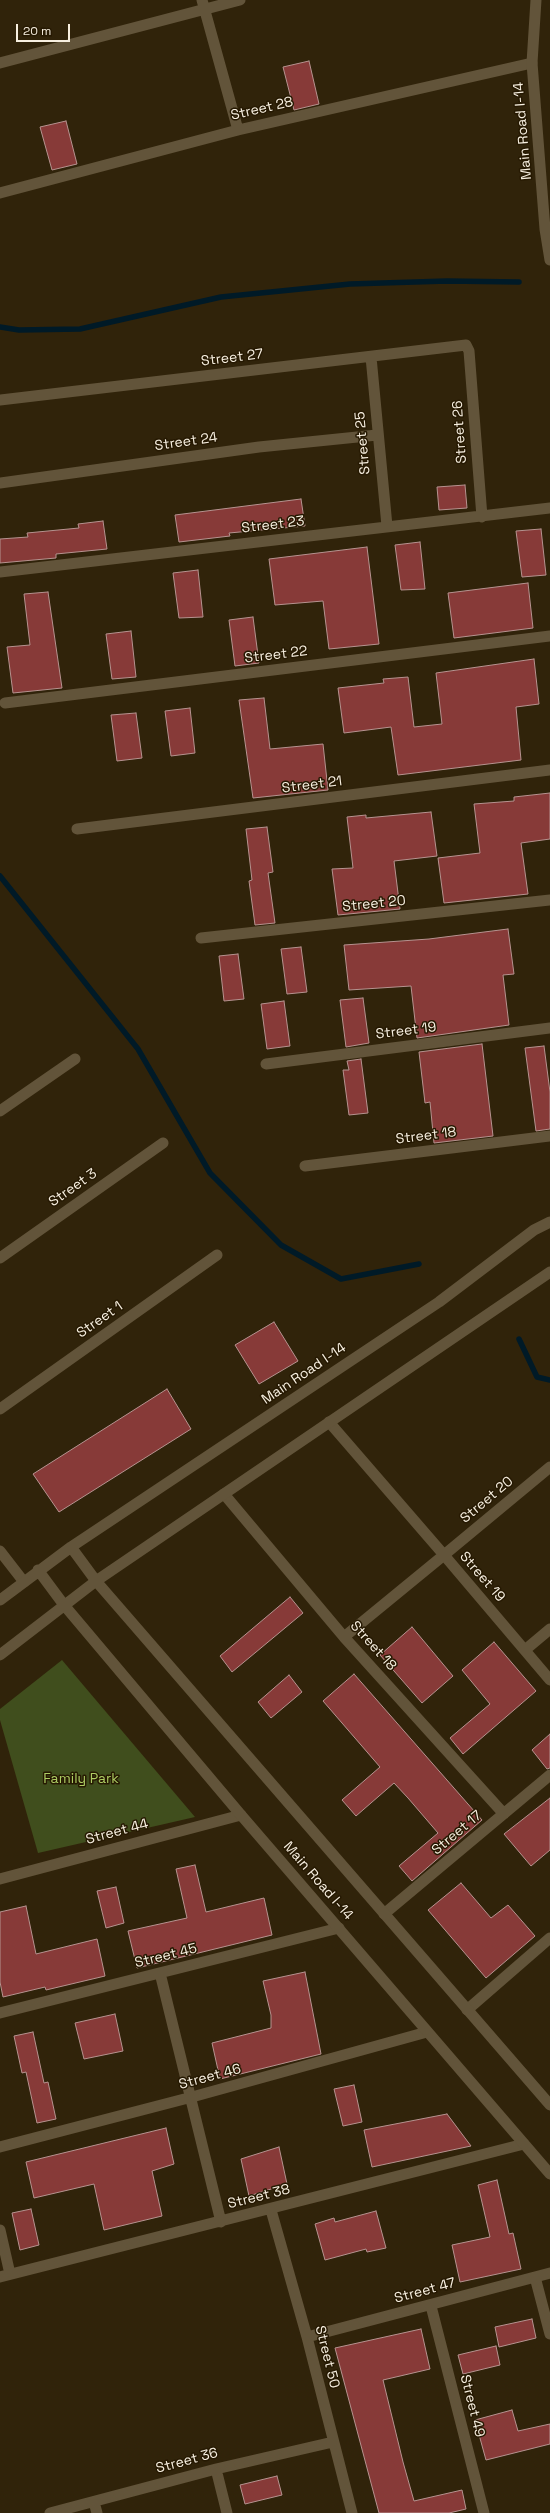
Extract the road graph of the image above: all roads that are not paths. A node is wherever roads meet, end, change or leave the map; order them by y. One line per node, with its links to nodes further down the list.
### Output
1 (240, 0): 3 (street)
2 (535, 1): 5 (street, Main Road I-14)
3 (204, 5): 4 (street); 6 (street)
4 (0, 63)
5 (532, 63): 6 (street, Street 28); 8 (street, Main Road I-14)
6 (238, 130): 7 (street, Street 28)
7 (0, 193)
8 (550, 260)
9 (467, 345): 10 (street, Street 27); 15 (street, Street 26)
10 (371, 357): 11 (street, Street 27); 12 (street, Street 25)
11 (0, 400)
12 (377, 435): 13 (street, Street 24); 16 (street, Street 25)
13 (0, 483)
14 (550, 508): 15 (street, Street 23)
15 (482, 517): 16 (street, Street 23)
16 (387, 526): 17 (street, Street 23)
17 (0, 572)
18 (550, 636): 19 (street, Street 22)
19 (5, 703)
20 (550, 770): 21 (street, Street 21)
21 (77, 829)
22 (550, 900): 23 (street, Street 20)
23 (201, 938)
24 (550, 1028): 26 (street, Street 19)
25 (76, 1059): 27 (street)
26 (266, 1064)
27 (0, 1111)
28 (550, 1136): 30 (street, Street 18)
29 (163, 1143): 33 (street, Street 3)
30 (305, 1166)
31 (550, 1222): 39 (street, Main Road I-14)
32 (217, 1255): 35 (street, Street 1)
33 (0, 1258)
34 (550, 1272): 36 (street)
35 (0, 1409)
36 (329, 1422): 38 (street); 41 (street)
37 (550, 1467): 41 (street, Street 20)
38 (224, 1494): 43 (street); 48 (street, Street 18)
39 (71, 1547): 42 (street, Main Road I-14); 43 (street, Main Road I-14)
40 (0, 1551): 44 (street)
41 (444, 1556): 48 (street, Street 19); 49 (street, Street 19)
42 (38, 1570): 44 (street, Main Road I-14); 46 (street, Main Road I-14)
43 (96, 1581): 46 (street); 56 (street, Main Road I-14)
44 (24, 1582): 45 (street, Main Road I-14)
45 (0, 1600)
46 (64, 1605): 50 (street); 54 (street, Main Road I-14)
47 (550, 1629): 49 (street)
48 (344, 1637): 53 (street, Street 18)
49 (525, 1650): 51 (street, Street 19)
50 (0, 1655)
51 (550, 1680)
52 (550, 1775): 53 (street, Street 17)
53 (504, 1814): 56 (street, Street 17)
54 (241, 1815): 55 (street, Street 44); 57 (street, Main Road I-14)
55 (0, 1879)
56 (384, 1914): 60 (street, Main Road I-14)
57 (339, 1928): 59 (street, Street 45); 62 (street, Main Road I-14)
58 (550, 1938): 60 (street)
59 (160, 1973): 61 (street, Street 45); 63 (street)
60 (466, 2010): 64 (street, Main Road I-14)
61 (0, 2013)
62 (427, 2032): 63 (street, Street 46); 65 (street, Main Road I-14)
63 (192, 2097): 66 (street, Street 46); 69 (street)
64 (549, 2101)
65 (524, 2144): 67 (street, Main Road I-14); 68 (street, Street 38)
66 (0, 2147)
67 (550, 2174)
68 (271, 2210): 69 (street, Street 38); 76 (street, Street 50)
69 (221, 2222): 72 (street, Street 38)
70 (0, 2230): 72 (street)
71 (550, 2273): 73 (street, Street 47)
72 (5, 2276)
73 (535, 2277): 74 (street, Street 47); 75 (street)
74 (431, 2306): 76 (street, Street 47); 84 (street, Street 49)
75 (550, 2334)
76 (307, 2337): 77 (street, Street 50)
77 (333, 2442): 78 (street, Street 36); 83 (street, Street 50)
78 (216, 2469): 79 (street, Street 36); 82 (street)
79 (94, 2502): 80 (street, Street 36); 81 (street)
80 (50, 2513)
81 (98, 2513)
82 (227, 2513)
83 (352, 2513)
84 (484, 2513)

